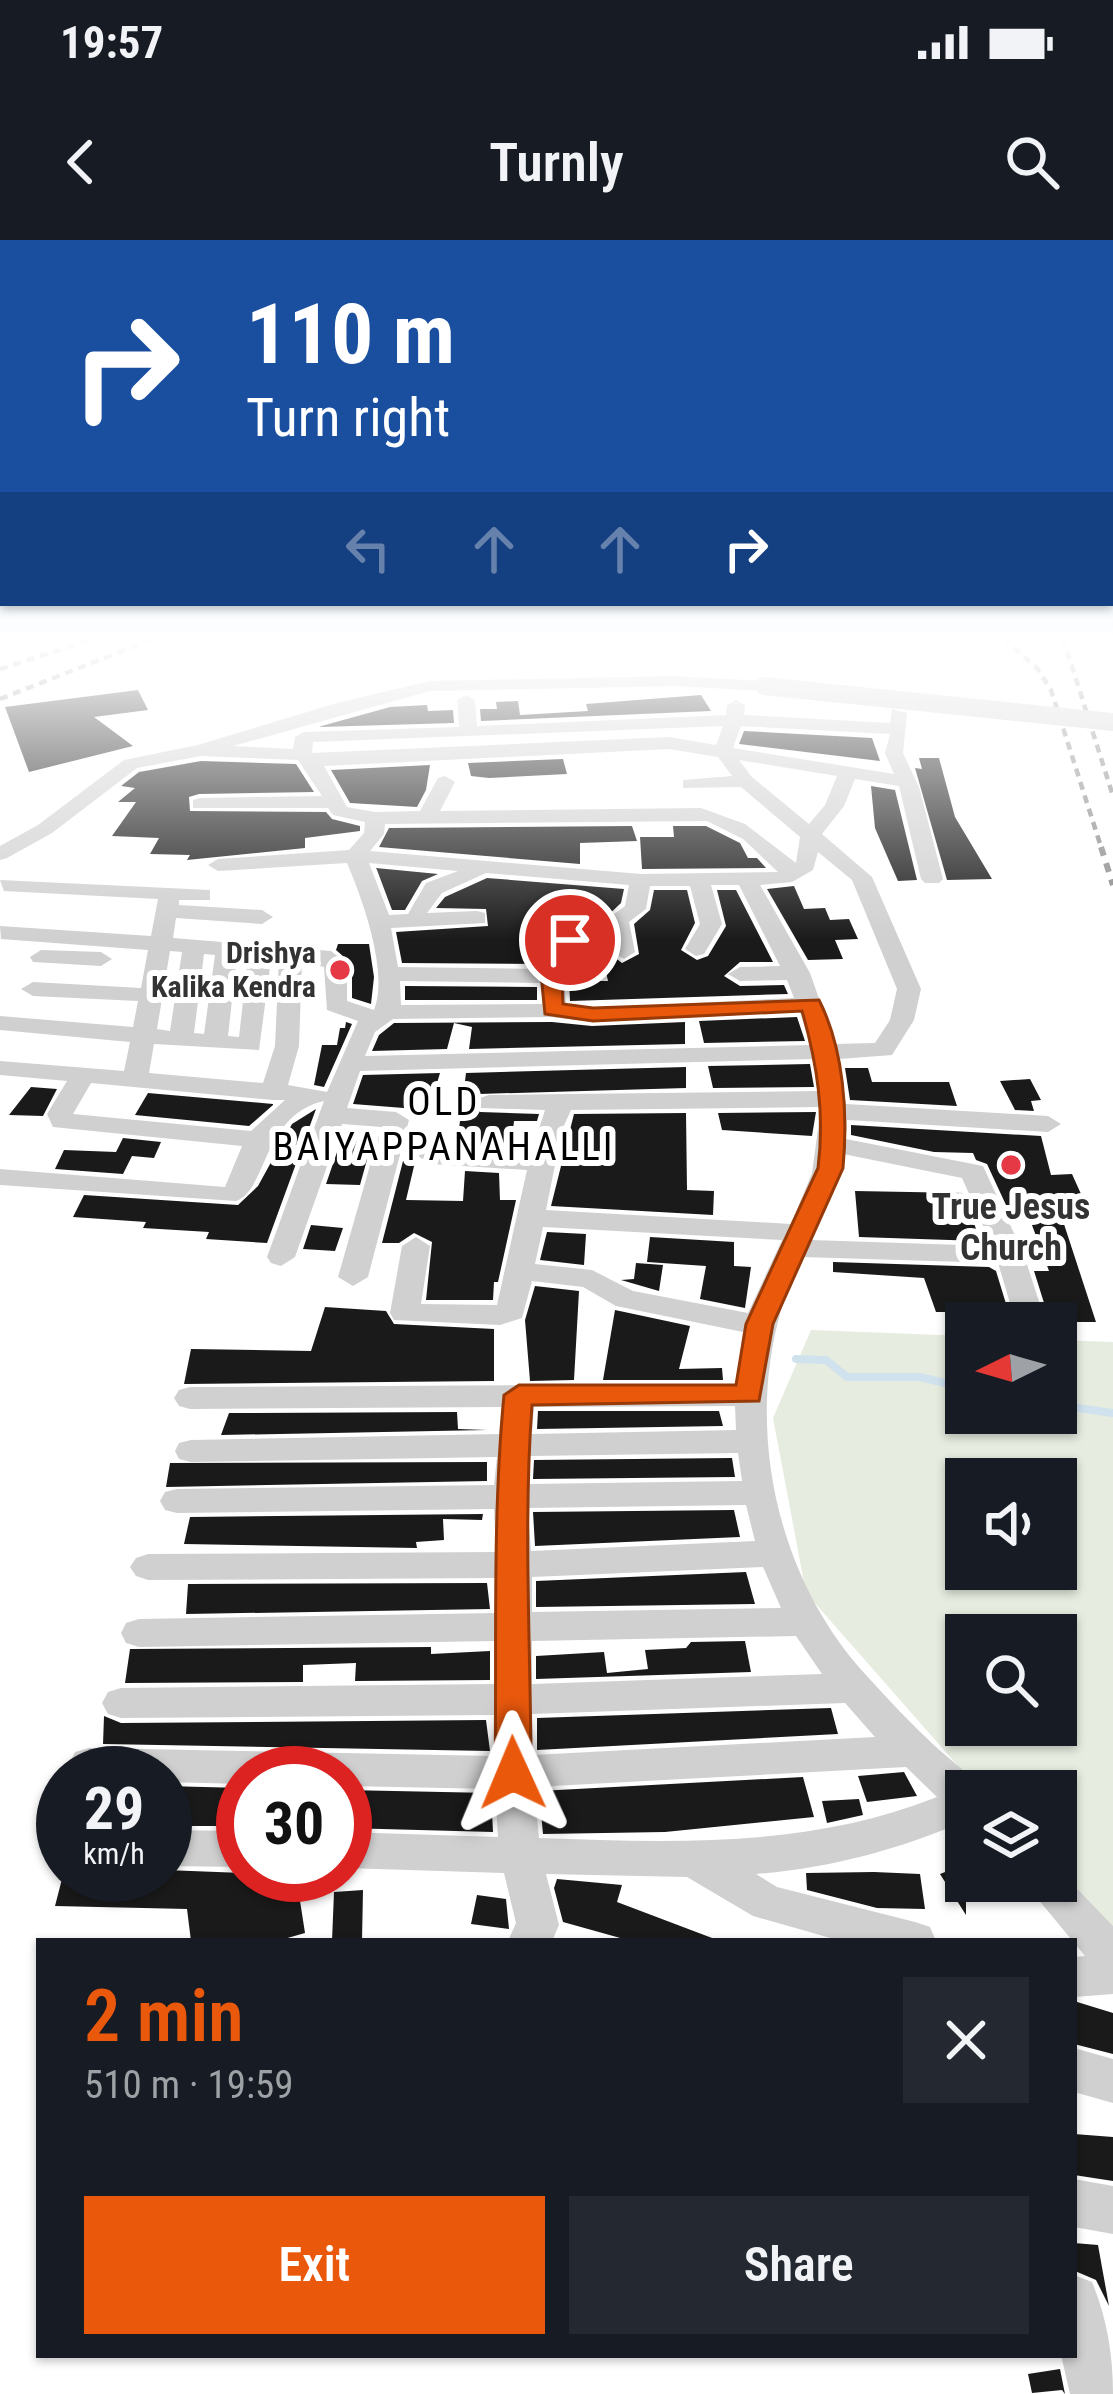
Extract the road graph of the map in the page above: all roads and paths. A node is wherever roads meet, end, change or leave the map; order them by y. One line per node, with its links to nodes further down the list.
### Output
1 (312, 739): 6 (street)
2 (350, 739): 6 (street)
3 (535, 739): 8 (street)
4 (727, 739): 9 (street)
5 (898, 739): 13 (street)
6 (305, 743): 7 (street); 8 (street); 14 (street); 16 (street)
7 (201, 750): 14 (street); 23 (street)
8 (537, 750): 9 (street)
9 (723, 751): 10 (street); 11 (street)
10 (848, 772): 13 (street); 21 (street)
11 (745, 781): 15 (street); 21 (street)
12 (445, 782): 19 (street)
13 (907, 782): 30 (street)
14 (273, 783): 16 (street); 17 (street); 18 (street)
15 (690, 784)
16 (339, 802): 20 (street)
17 (200, 804)
18 (234, 816)
19 (427, 817): 20 (street); 27 (street)
20 (375, 826): 22 (street); 24 (street)
21 (810, 836): 27 (street); 59 (street)
22 (307, 838)
23 (0, 854)
24 (355, 856): 25 (street); 26 (street); 37 (street)
25 (218, 865)
26 (478, 869): 31 (street); 34 (street)
27 (789, 872): 28 (street)
28 (746, 878): 29 (street); 50 (street)
29 (699, 879): 31 (street); 43 (street)
30 (932, 879)
31 (640, 880): 45 (street)
32 (2, 882): 38 (street); 51 (street)
33 (202, 895): 51 (street)
34 (417, 912)
35 (262, 917): 51 (street)
36 (477, 918): 37 (street)
37 (378, 922): 47 (street)
38 (2, 927): 46 (street); 51 (street)
39 (570, 940): 48 (street)
40 (293, 945): 44 (street); 51 (street); 55 (street); 64 (street)
41 (194, 946): 42 (street); 51 (street); 57 (street)
42 (227, 949): 44 (street); 60 (street)
43 (696, 949)
44 (260, 952): 60 (street)
45 (624, 952)
46 (37, 972): 51 (street); 51 (street); 51 (street); 53 (street)
47 (388, 974): 48 (street); 55 (street)
48 (551, 974): 54 (street)
49 (740, 974): 50 (street)
50 (798, 974): 52 (street)
51 (152, 981): 56 (street); 57 (street); 58 (street); 60 (street); 63 (street)
52 (811, 1004): 54 (street); 59 (street)
53 (0, 1005)
54 (553, 1010): 55 (street)
55 (381, 1015): 61 (street)
56 (0, 1023)
57 (181, 1038): 60 (street)
58 (0, 1043)
59 (826, 1054): 61 (street); 69 (street)
60 (230, 1060): 64 (street)
61 (350, 1064): 68 (street)
62 (0, 1068): 63 (street)
63 (83, 1076): 71 (street)
64 (273, 1092): 65 (street)
65 (311, 1094): 68 (street); 71 (street)
66 (489, 1102): 67 (street)
67 (562, 1102): 69 (street); 73 (street)
68 (336, 1106): 79 (street); 81 (street)
69 (833, 1118): 70 (street); 76 (street); 78 (street)
70 (1048, 1124)
71 (254, 1139): 74 (street)
72 (431, 1156): 73 (street)
73 (542, 1163): 75 (street)
74 (0, 1177)
75 (532, 1218): 76 (street); 80 (street)
76 (798, 1240): 78 (street); 83 (street)
77 (416, 1246): 80 (street)
78 (1010, 1255): 82 (street)
79 (280, 1257)
80 (520, 1271): 83 (street)
81 (353, 1277)
82 (1024, 1302)
83 (759, 1324): 84 (street)
84 (749, 1394): 85 (street); 87 (street)
85 (519, 1395): 86 (street); 88 (street)
86 (190, 1398)
87 (754, 1441): 88 (street); 90 (street)
88 (513, 1445): 89 (street); 91 (street)
89 (191, 1451)
90 (759, 1493): 91 (street); 93 (street)
91 (510, 1497): 92 (street); 94 (street)
92 (177, 1501)
93 (777, 1553): 94 (street); 96 (street)
94 (514, 1565): 95 (street); 97 (street)
95 (148, 1567)
96 (805, 1622): 97 (street); 99 (street)
97 (513, 1629): 98 (street); 100 (street)
98 (139, 1633)
99 (857, 1688): 100 (street); 102 (street)
100 (512, 1699): 101 (street); 104 (street)
101 (121, 1702)
102 (911, 1751): 104 (street); 105 (street)
103 (192, 1766): 104 (street)
104 (513, 1773): 108 (street)
105 (945, 1781)
106 (945, 1810): 109 (street)
107 (372, 1850): 108 (street)
108 (520, 1853): 109 (street); 111 (street)
109 (690, 1857): 112 (street)
110 (1063, 1902): 113 (street)
111 (531, 1938)
112 (903, 1938)
113 (1113, 1956)
114 (1113, 1974): 115 (street)
115 (1077, 1977)
116 (1077, 2071): 117 (street)
117 (1113, 2081)
118 (1077, 2204): 119 (street)
119 (1113, 2210)
120 (1077, 2313): 121 (street)
121 (1096, 2394)

